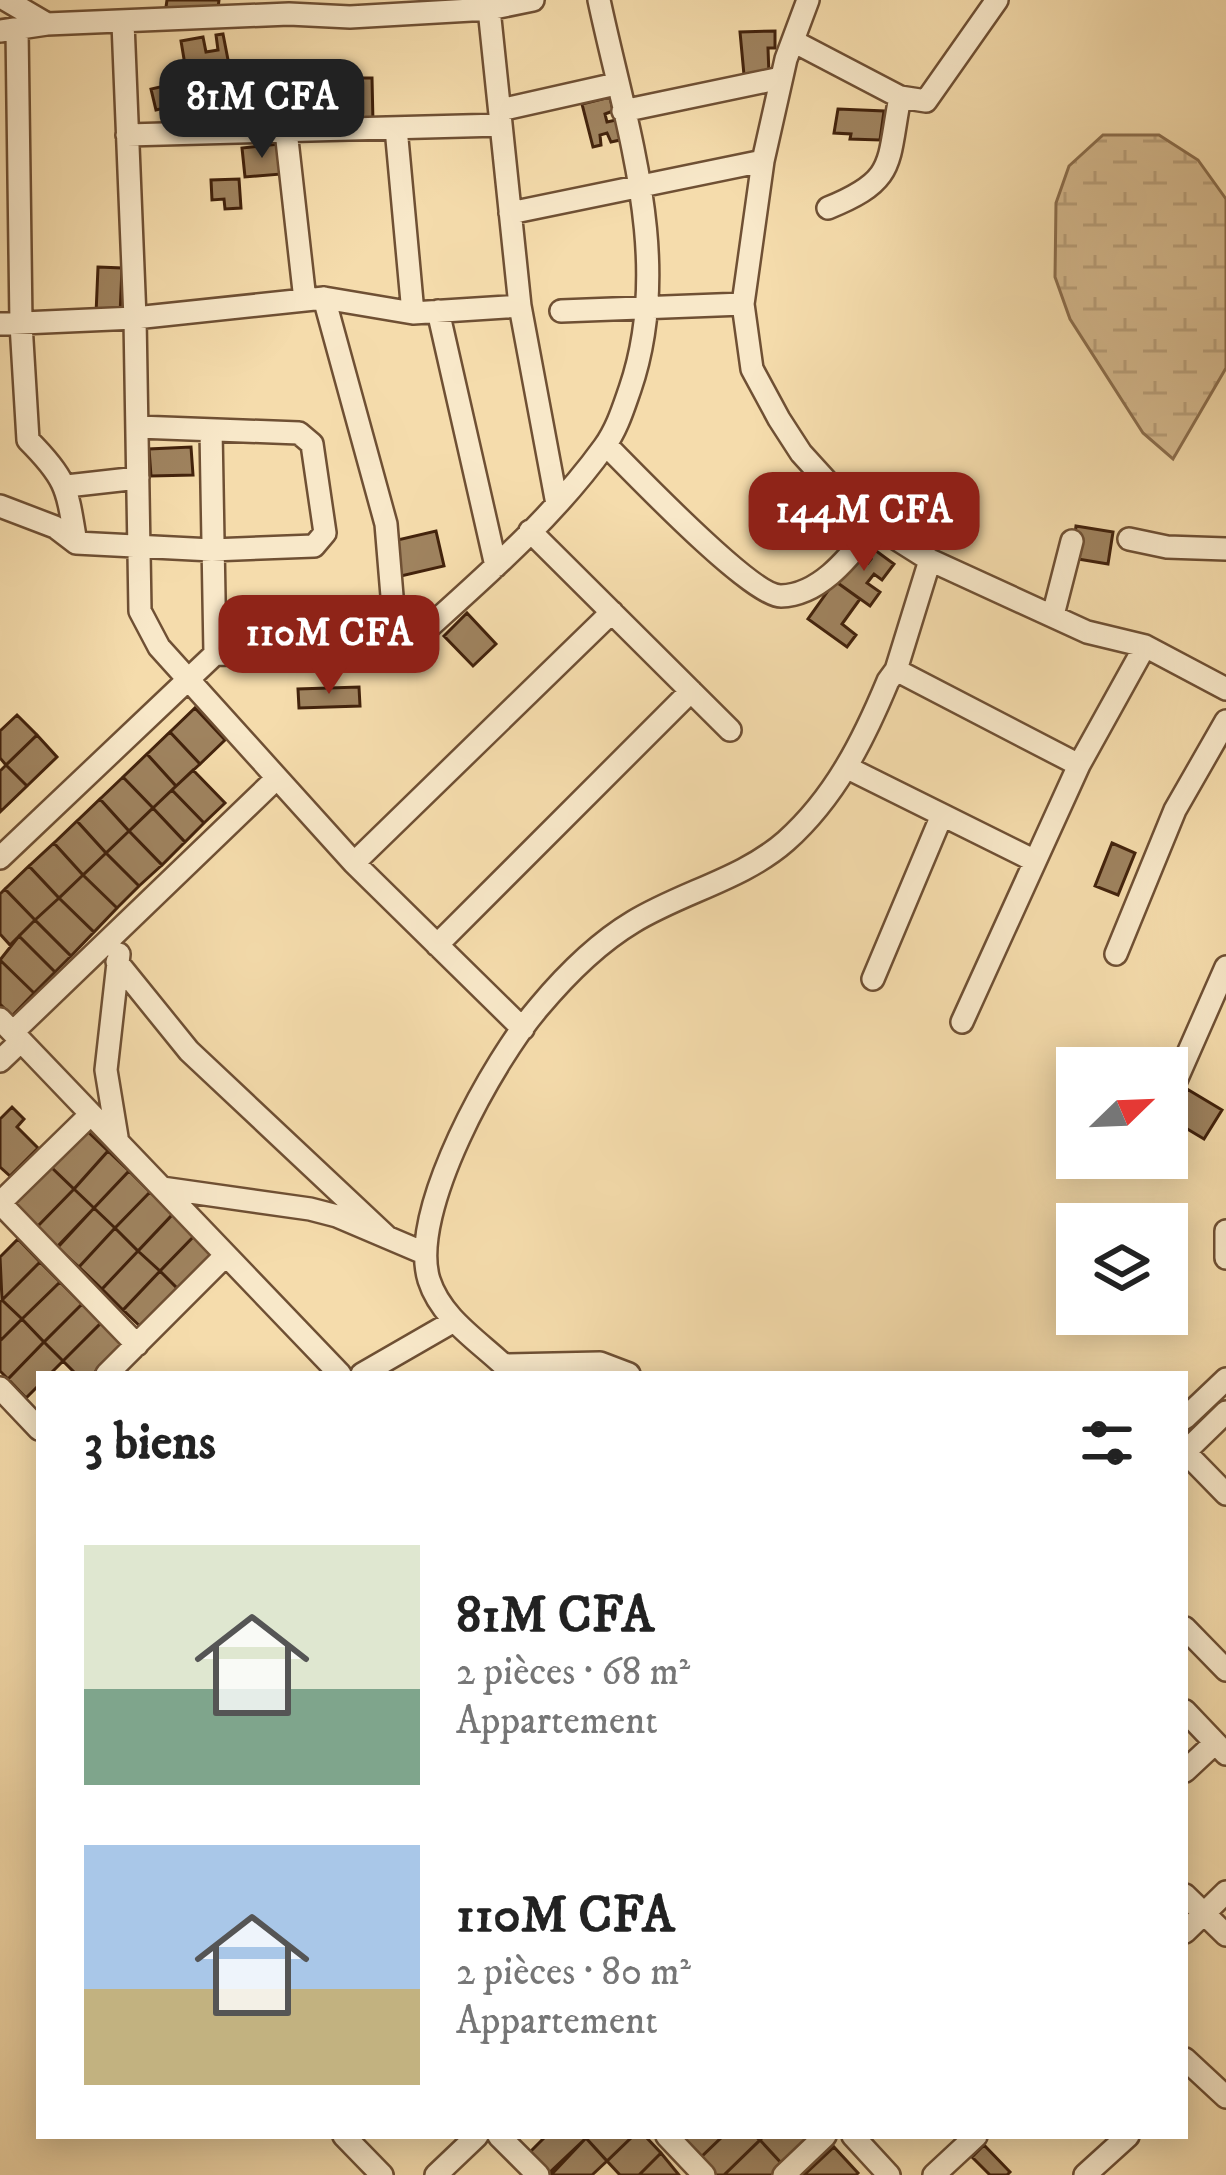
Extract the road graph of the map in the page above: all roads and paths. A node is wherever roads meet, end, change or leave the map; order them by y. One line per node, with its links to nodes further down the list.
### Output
1 (6, 0): 13 (street)
2 (80, 0): 11 (street)
3 (533, 0): 10 (street)
4 (599, 0): 17 (street)
5 (808, 0): 15 (street)
6 (997, 0): 18 (street)
7 (293, 7): 8 (street); 9 (street)
8 (351, 8): 10 (street)
9 (222, 9): 12 (street)
10 (489, 9): 20 (street)
11 (76, 23): 12 (street); 13 (street)
12 (123, 23): 23 (street)
13 (47, 24): 14 (street)
14 (8, 30): 36 (street)
15 (793, 40): 16 (street); 18 (street)
16 (782, 78): 19 (street); 24 (street)
17 (616, 84): 19 (street); 20 (street)
18 (900, 97): 26 (street)
19 (623, 110): 25 (street)
20 (501, 118): 21 (street); 27 (street)
21 (396, 128): 22 (street); 34 (street)
22 (286, 131): 23 (street); 28 (street)
23 (128, 136): 35 (street)
24 (763, 160): 25 (street); 29 (street)
25 (639, 186): 27 (street); 31 (street)
26 (828, 208)
27 (510, 213): 30 (street)
28 (314, 299): 34 (street); 35 (street); 58 (street)
29 (743, 304): 31 (street); 44 (street)
30 (520, 306): 32 (street); 42 (street)
31 (650, 308): 33 (street); 39 (street)
32 (438, 311): 34 (street); 53 (street)
33 (561, 311)
34 (413, 313)
35 (135, 318): 36 (street); 37 (street)
36 (11, 324): 41 (street)
37 (138, 428): 38 (street); 40 (street)
38 (212, 430): 51 (street); 51 (street)
39 (606, 446): 42 (street); 44 (street)
40 (138, 478): 41 (street); 49 (street)
41 (67, 486): 48 (street)
42 (557, 504): 45 (street)
43 (0, 506): 48 (street)
44 (875, 525): 52 (street)
45 (530, 531): 53 (street); 54 (street)
46 (1129, 539): 50 (street)
47 (1072, 541): 55 (street)
48 (76, 543): 49 (street)
49 (139, 547): 51 (street); 60 (street)
50 (1226, 549)
51 (212, 550): 57 (street)
52 (931, 560): 55 (street); 59 (street)
53 (496, 566): 58 (street)
54 (612, 612): 62 (street); 71 (street)
55 (1053, 616): 56 (street)
56 (1145, 646): 61 (street); 65 (street)
57 (215, 654): 58 (street); 60 (street)
58 (398, 656)
59 (896, 670): 65 (street); 66 (street)
60 (190, 678): 67 (street); 69 (street)
61 (1226, 689)
62 (691, 691): 64 (street); 73 (street)
63 (1226, 721): 74 (street)
64 (730, 730)
65 (1079, 766): 70 (street)
66 (848, 768): 68 (street); 79 (street)
67 (277, 778): 71 (street); 72 (street)
68 (942, 814): 70 (street); 77 (street)
69 (2, 851)
70 (1035, 861): 78 (street)
71 (354, 863): 73 (street)
72 (124, 924): 75 (street); 80 (street)
73 (437, 945): 79 (street)
74 (1115, 954)
75 (117, 962): 84 (street); 87 (street)
76 (1226, 967): 81 (street)
77 (873, 979)
78 (962, 1022)
79 (523, 1029): 88 (street)
80 (12, 1031): 82 (street); 83 (street)
81 (1188, 1053)
82 (0, 1061)
83 (91, 1114): 84 (street); 92 (street)
84 (118, 1142): 85 (street)
85 (163, 1188): 87 (street); 89 (street)
86 (1226, 1231): 90 (street)
87 (387, 1237): 88 (street)
88 (424, 1252): 91 (street)
89 (226, 1255): 92 (street); 95 (street)
90 (1226, 1258)
91 (454, 1321): 93 (street); 96 (street)
92 (137, 1345): 94 (street)
93 (508, 1369): 97 (street)
94 (110, 1371)
95 (337, 1371)
96 (367, 1371)
97 (620, 1371)
98 (1226, 1379): 101 (street)
99 (0, 1388): 102 (street)
100 (1226, 1412): 103 (street)
101 (1188, 1415)
102 (36, 1426)
103 (1188, 1449)
104 (1188, 1455): 105 (street)
105 (1226, 1494)
106 (1188, 1631): 107 (street)
107 (1226, 1670)
108 (1188, 1714): 109 (street)
109 (1221, 1748): 110 (street)
110 (1188, 1770)
111 (1226, 1892): 113 (street)
112 (1188, 1898): 113 (street)
113 (1204, 1913): 114 (street); 115 (street)
114 (1188, 1929)
115 (1226, 1935)
116 (1190, 2071): 117 (street)
117 (1226, 2097)
118 (347, 2139): 129 (street)
119 (474, 2139): 130 (street)
120 (503, 2139): 131 (street)
121 (670, 2139): 132 (street)
122 (822, 2139): 133 (street)
123 (856, 2139): 134 (street)
124 (974, 2139): 128 (street)
125 (1092, 2139): 127 (street)
126 (1125, 2139): 127 (street)
127 (1108, 2154): 135 (street)
128 (950, 2170)
129 (382, 2175)
130 (436, 2175)
131 (538, 2175)
132 (704, 2175)
133 (784, 2175)
134 (889, 2175)
135 (1084, 2175)

